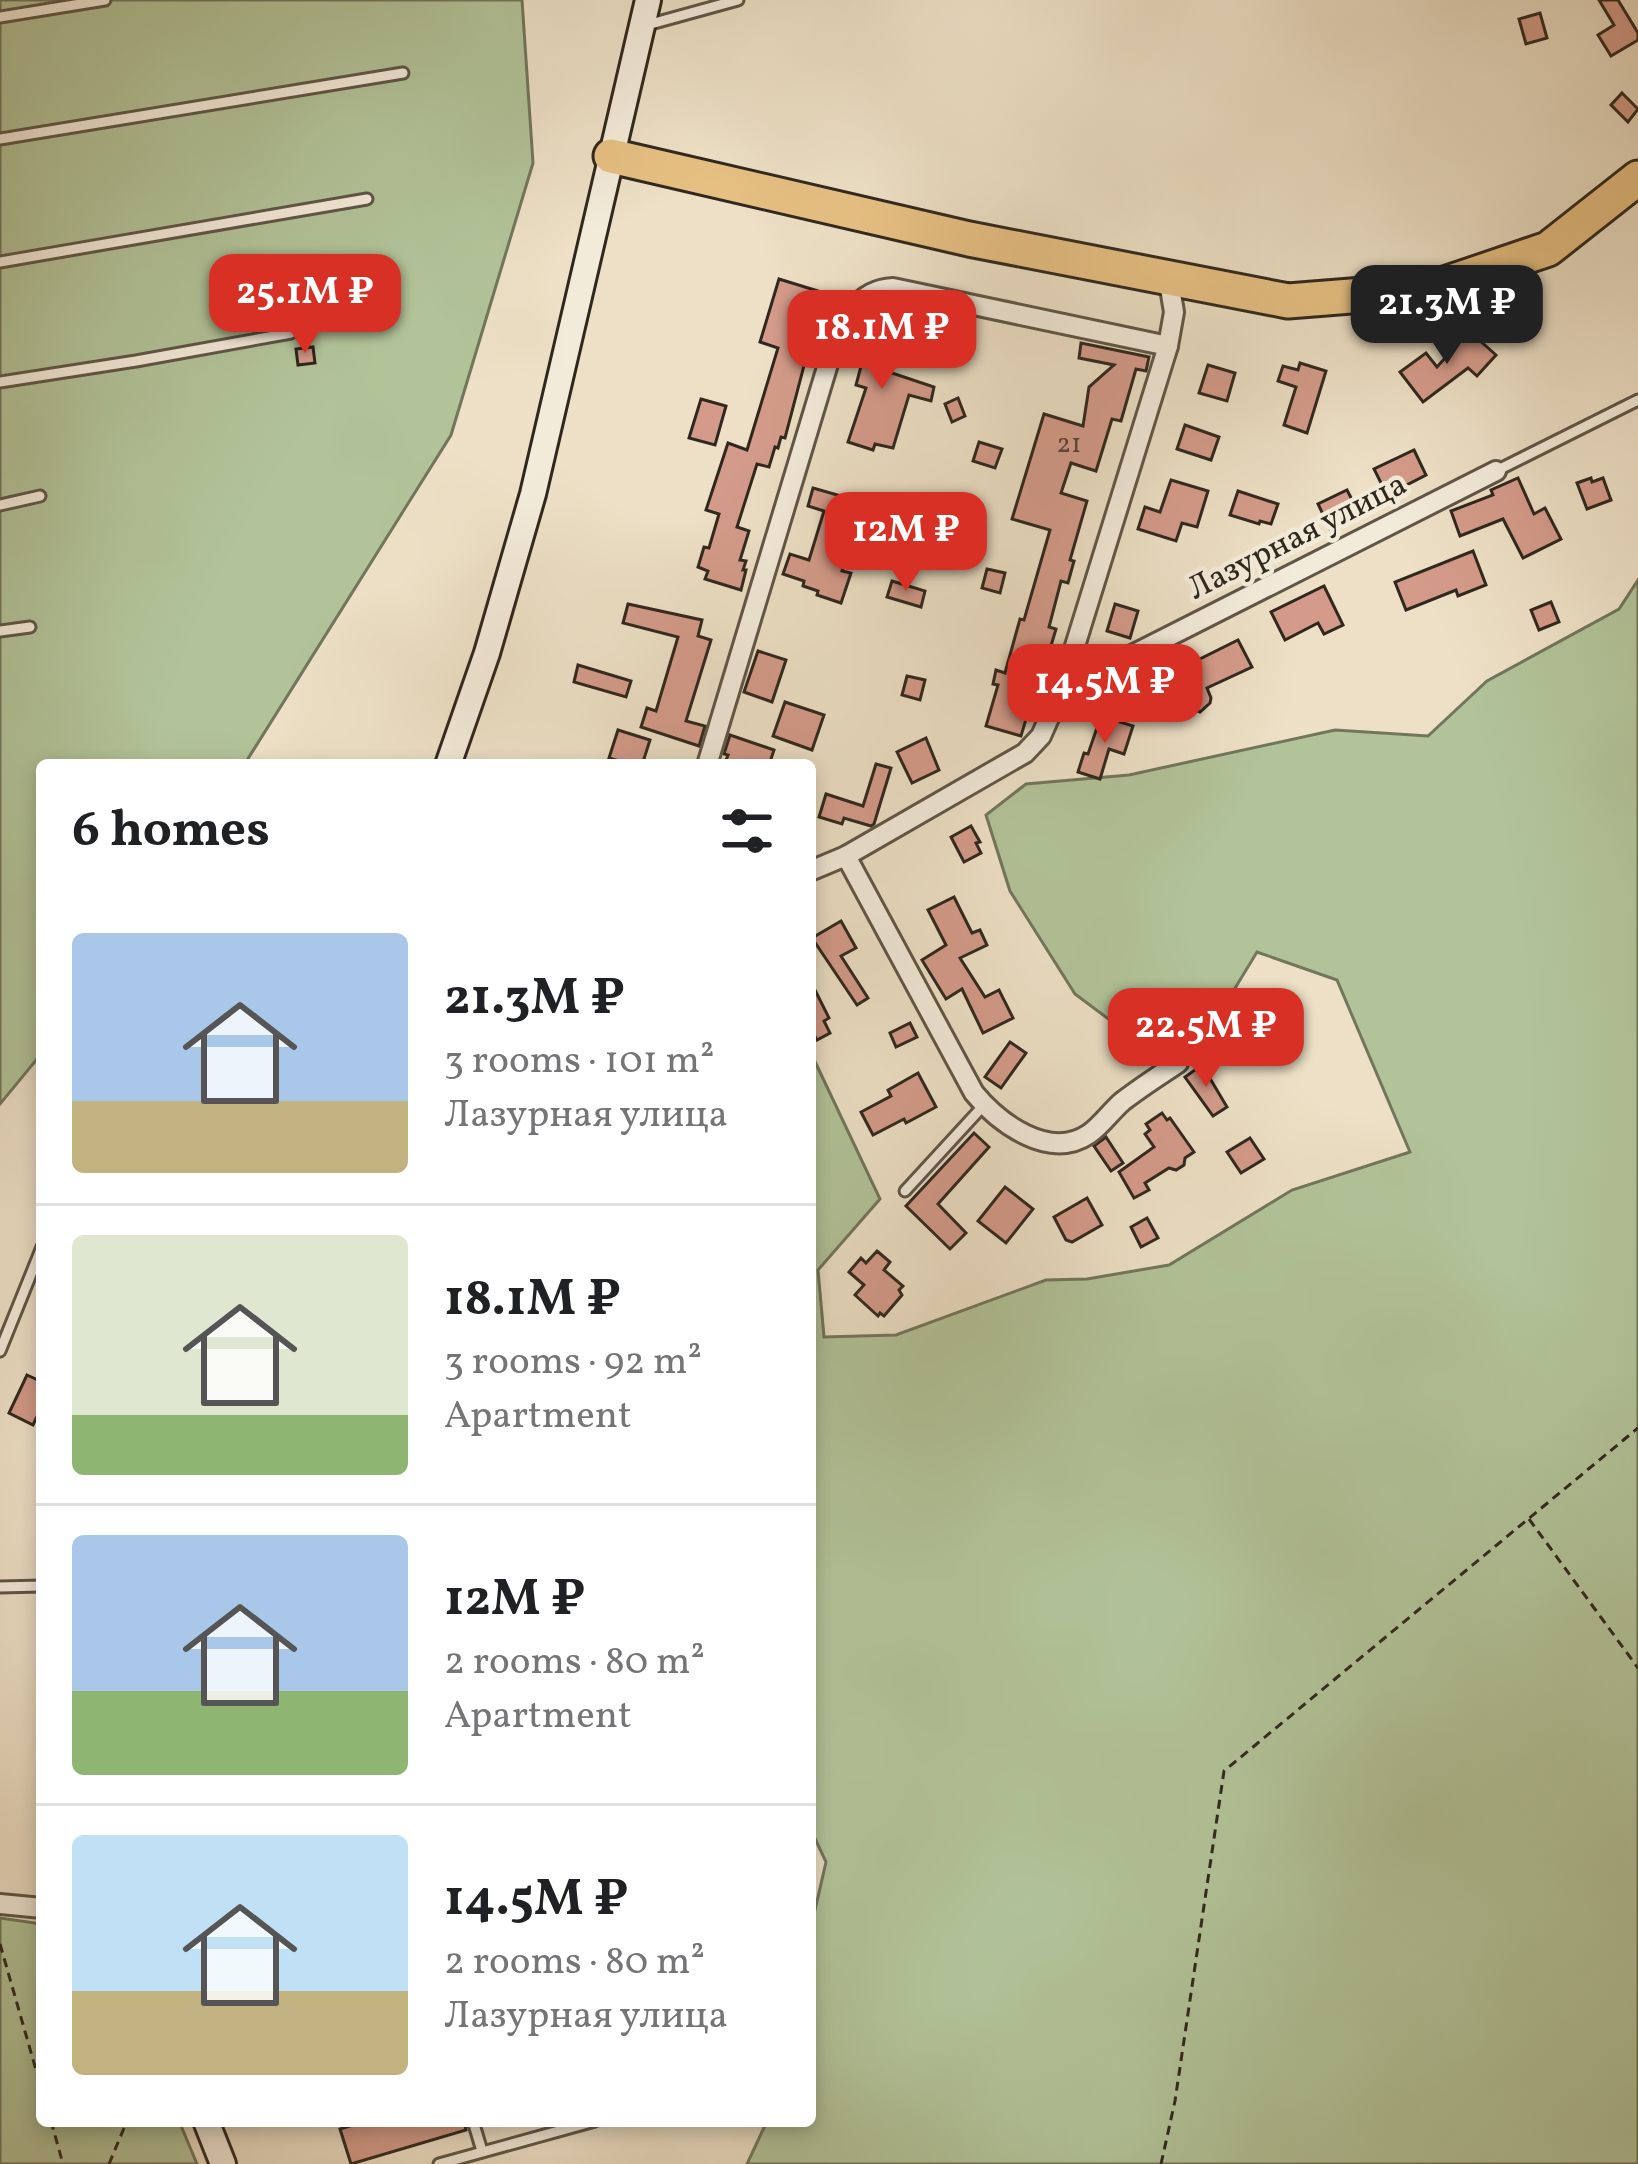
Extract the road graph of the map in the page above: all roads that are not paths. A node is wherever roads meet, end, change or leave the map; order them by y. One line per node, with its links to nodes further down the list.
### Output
1 (105, 0): 4 (lane)
2 (648, 0): 5 (main road)
3 (738, 0): 5 (lane)
4 (0, 17)
5 (641, 26): 8 (main road)
6 (403, 73): 7 (lane)
7 (0, 140)
8 (611, 156): 12 (highway); 23 (main road)
9 (1638, 178): 12 (highway)
10 (367, 200): 11 (lane)
11 (0, 262)
12 (1168, 276): 14 (street)
13 (291, 333): 15 (lane)
14 (1168, 346): 22 (street); 24 (street)
15 (0, 382)
16 (1638, 400): 17 (lane)
17 (1496, 471): 22 (street, Лазурная улица)
18 (40, 496): 19 (lane)
19 (0, 505)
20 (30, 627): 21 (lane)
21 (0, 631)
22 (1061, 691): 25 (street)
23 (450, 759)
24 (709, 759)
25 (846, 856): 26 (street); 28 (street)
26 (816, 868)
27 (1178, 1063): 28 (street)
28 (984, 1106): 29 (lane)
29 (905, 1191)
30 (36, 1262): 31 (lane)
31 (0, 1351)
32 (36, 1586): 33 (lane)
33 (0, 1587)
34 (0, 1904): 35 (street)
35 (36, 1907)
36 (208, 2127): 40 (main road)
37 (475, 2127): 39 (lane)
38 (573, 2127): 39 (lane)
39 (482, 2151): 41 (lane)
40 (223, 2164)
41 (439, 2164)

